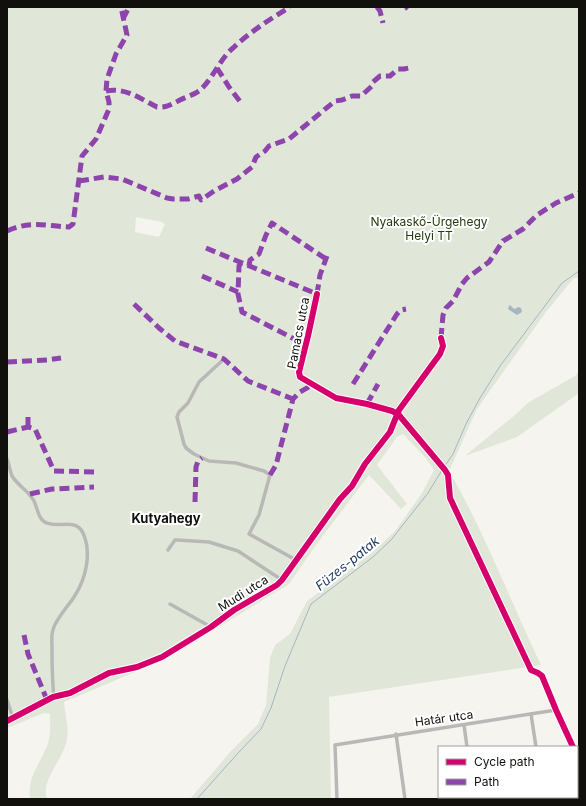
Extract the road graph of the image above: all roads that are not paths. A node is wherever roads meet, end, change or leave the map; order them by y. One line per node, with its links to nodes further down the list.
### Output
1 (317, 294): 4 (street, Pamacs utca)
2 (442, 338): 4 (street, Mudi utca)
3 (224, 359): 7 (street)
4 (398, 414): 7 (street, Mudi utca); 13 (street)
5 (7, 458): 11 (street)
6 (168, 550): 8 (street)
7 (296, 560): 8 (street, Mudi utca)
8 (282, 580): 10 (street, Mudi utca)
9 (170, 604): 10 (street)
10 (211, 627): 11 (street, Mudi utca)
11 (54, 697): 15 (street, Mudi utca)
12 (7, 700): 15 (street)
13 (556, 710): 14 (street, Határ utca); 21 (street)
14 (531, 714): 17 (street, Határ utca); 20 (street)
15 (13, 718): 16 (street, Mudi utca)
16 (7, 721)
17 (464, 725): 18 (street, Határ utca); 19 (street)
18 (396, 734): 22 (street, Határ utca); 23 (street)
19 (468, 746)
20 (536, 746)
21 (573, 746)
22 (337, 799)
23 (405, 799)

